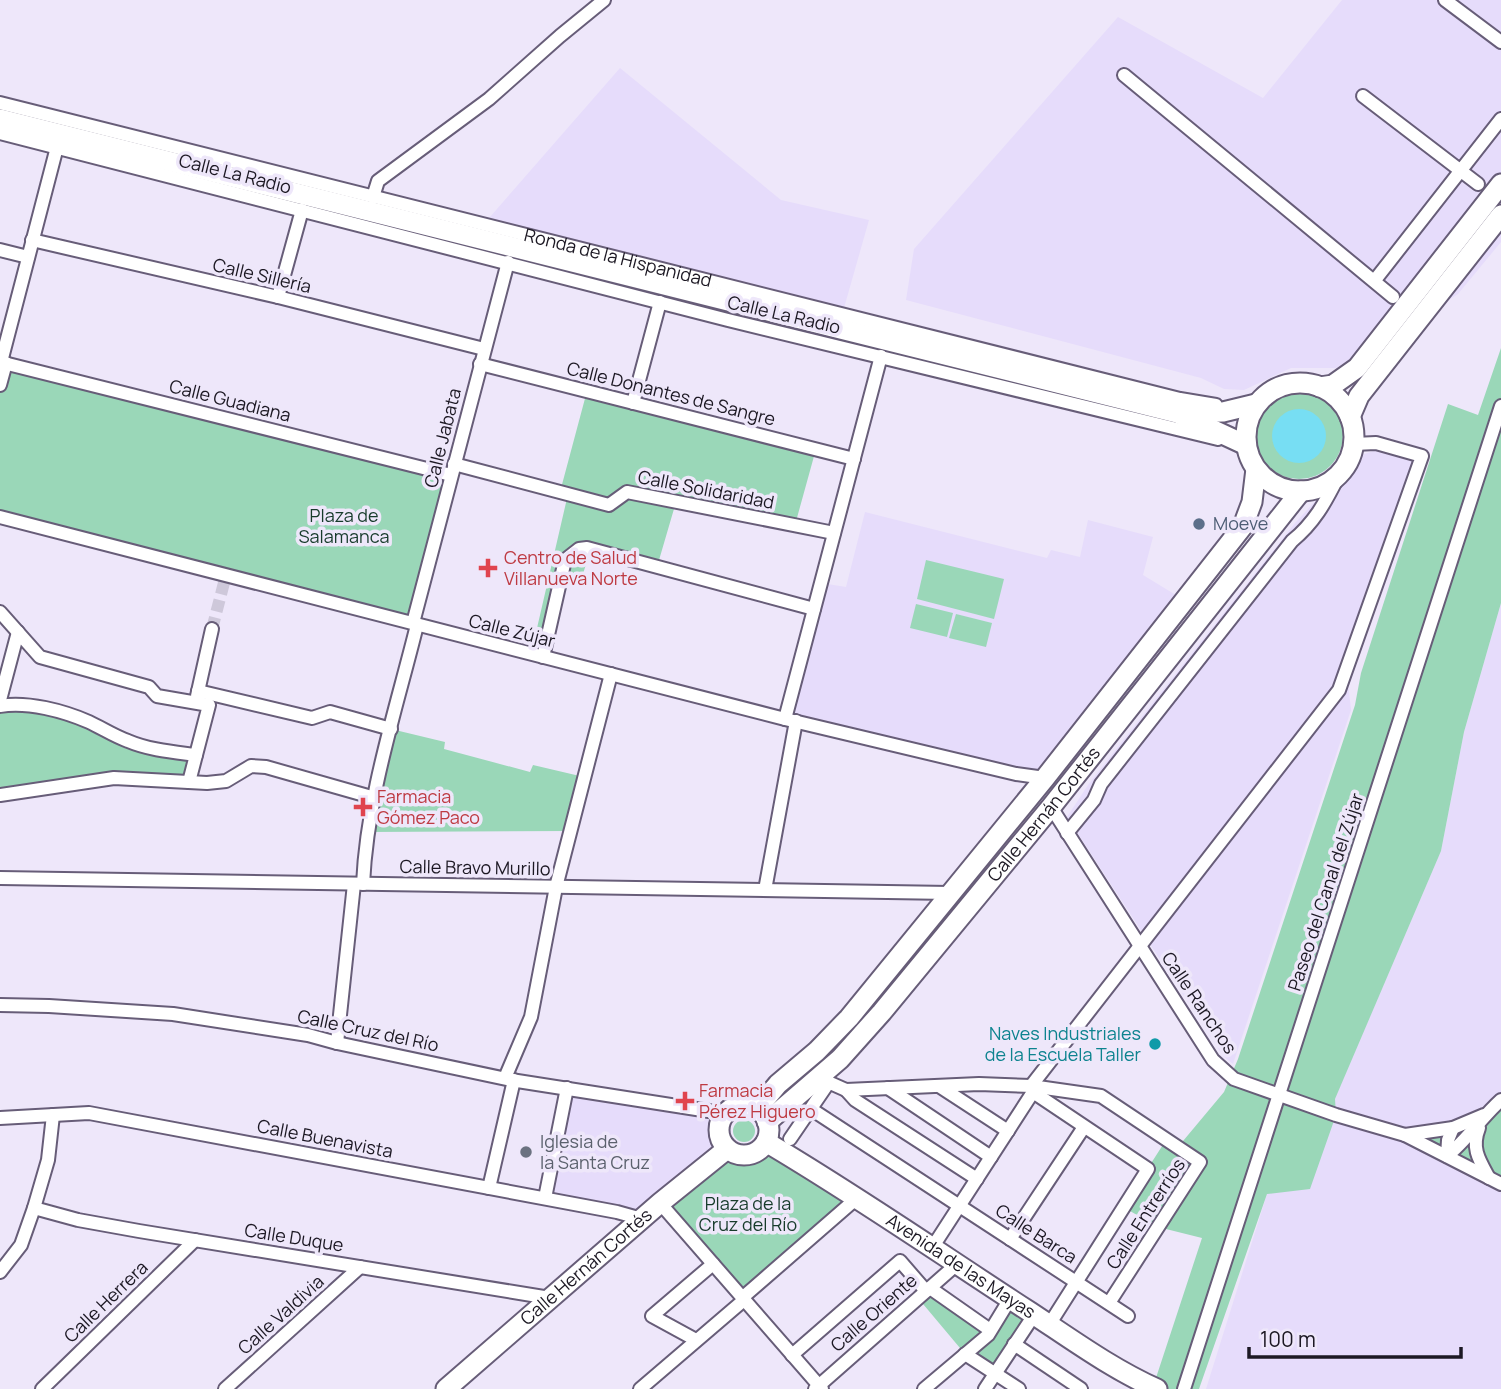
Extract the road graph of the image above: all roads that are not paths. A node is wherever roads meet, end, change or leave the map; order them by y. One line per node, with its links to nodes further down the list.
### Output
1 (604, 0): 14 (street)
2 (1444, 0): 3 (street)
3 (1501, 42)
4 (1124, 75): 21 (street)
5 (1363, 96): 11 (street)
6 (0, 103): 14 (street, Ronda de la Hispanidad)
7 (0, 119): 35 (street, Ronda de la Hispanidad)
8 (1501, 119): 11 (street)
9 (0, 133): 10 (street, Calle La Radio)
10 (57, 147): 15 (street, Calle La Radio); 17 (street)
11 (1461, 171): 12 (street); 21 (street)
12 (1478, 184)
13 (1501, 184): 30 (street)
14 (373, 197): 34 (street, Ronda de la Hispanidad)
15 (302, 210): 20 (street, Calle La Radio); 22 (street)
16 (1501, 215): 36 (street)
17 (32, 240): 19 (street); 22 (street, Calle Sillería)
18 (0, 250): 19 (street)
19 (28, 257): 27 (street)
20 (508, 262): 24 (street, Calle La Radio); 25 (street, Calle Jabata)
21 (1375, 280): 23 (street)
22 (278, 297): 25 (street, Calle Sillería)
23 (1393, 297)
24 (660, 302): 26 (street, Calle La Radio); 31 (street)
25 (484, 349): 28 (street, Calle Jabata)
26 (881, 356): 37 (street, Calle La Radio); 39 (street)
27 (2, 362): 29 (street); 40 (street, Calle Guadiana)
28 (480, 364): 31 (street, Calle Donantes de Sangre); 40 (street, Calle Jabata)
29 (0, 385)
30 (1320, 387): 32 (street); 36 (street)
31 (634, 403): 39 (street, Calle Donantes de Sangre)
32 (1256, 404): 34 (street, Ronda de la Hispanidad); 37 (street)
33 (1501, 406): 82 (street, Paseo del Canal del Zújar)
34 (1236, 409): 35 (street, Ronda de la Hispanidad)
35 (1177, 413): 37 (street, Ronda de la Hispanidad)
36 (1350, 417): 38 (street)
37 (1240, 443): 41 (street)
38 (1354, 444): 42 (street); 72 (street)
39 (854, 459): 45 (street)
40 (452, 469): 45 (street, Calle Solidaridad); 48 (street, Calle Jabata)
41 (1256, 469): 43 (street); 60 (street, Calle Hernán Cortés)
42 (1338, 477): 43 (street); 66 (street, Calle Hernán Cortés)
43 (1301, 491): 65 (street, Calle Hernán Cortés)
44 (0, 517): 48 (street, Calle Zújar)
45 (834, 533): 46 (street)
46 (814, 609): 51 (street); 56 (street)
47 (0, 612): 50 (street)
48 (415, 624): 51 (street, Calle Zújar); 57 (street, Calle Jabata)
49 (212, 629): 53 (street)
50 (18, 632): 53 (street); 54 (street)
51 (543, 657): 52 (street, Calle Zújar)
52 (611, 674): 56 (street, Calle Zújar); 69 (street)
53 (196, 697): 57 (street); 58 (street)
54 (0, 700)
55 (0, 706): 58 (street)
56 (790, 720): 59 (street, Calle Zújar); 70 (street)
57 (391, 729): 64 (street, Calle Jabata)
58 (196, 755): 61 (street)
59 (1016, 774): 60 (street, Calle Zújar); 63 (street)
60 (1045, 778): 63 (street, Calle Hernán Cortés)
61 (189, 782): 62 (street); 64 (street)
62 (0, 795)
63 (1030, 796): 71 (street, Calle Hernán Cortés)
64 (375, 798): 68 (street, Calle Jabata)
65 (1051, 807): 66 (street, Calle Ranchos); 76 (street, Calle Hernán Cortés)
66 (1067, 833): 72 (street, Calle Ranchos)
67 (0, 878): 68 (street, Calle Bravo Murillo)
68 (358, 884): 69 (street, Calle Bravo Murillo); 74 (street, Calle Jabata)
69 (556, 887): 70 (street, Calle Bravo Murillo); 75 (street)
70 (765, 890): 71 (street, Calle Bravo Murillo)
71 (950, 893): 85 (street, Calle Hernán Cortés)
72 (1140, 946): 80 (street); 82 (street, Calle Ranchos)
73 (0, 1006): 74 (street, Calle Cruz del Río)
74 (338, 1043): 75 (street, Calle Cruz del Río)
75 (510, 1079): 78 (street, Calle Cruz del Río); 103 (street)
76 (824, 1080): 81 (street); 84 (street); 85 (street, Calle Hernán Cortés)
77 (939, 1086): 79 (street); 80 (street); 92 (street)
78 (567, 1088): 87 (street, Calle Cruz del Río); 104 (street)
79 (887, 1088): 81 (street); 98 (street)
80 (1032, 1089): 90 (street, Calle Entrerríos); 92 (street); 122 (street, Calle Entrerríos)
81 (846, 1090): 101 (street)
82 (1280, 1096): 93 (street, Calle Ranchos); 141 (street, Paseo del Canal del Zújar)
83 (1501, 1100): 88 (street)
84 (811, 1109): 94 (street); 107 (street, Calle Barca)
85 (769, 1113): 87 (street); 94 (street); 95 (street)
86 (53, 1115): 89 (street, Calle Buenavista); 103 (street, Calle Buenavista); 108 (street)
87 (725, 1115): 96 (street)
88 (1484, 1115): 91 (street); 97 (street); 100 (street)
89 (0, 1118)
90 (1084, 1127): 110 (street); 117 (street, Calle Entrerríos)
91 (1453, 1128): 93 (street); 97 (street)
92 (1008, 1131): 98 (street)
93 (1405, 1135): 97 (street, Calle Ranchos)
94 (790, 1139): 99 (street)
95 (766, 1142): 96 (street); 99 (street, Avenida de las Mayas)
96 (727, 1149): 106 (street, Calle Hernán Cortés)
97 (1447, 1156): 100 (street, Calle Ranchos)
98 (991, 1157): 101 (street)
99 (803, 1164): 105 (street, Avenida de las Mayas)
100 (1489, 1178): 102 (street, Calle Ranchos)
101 (977, 1179): 107 (street)
102 (1501, 1184)
103 (489, 1188): 104 (street, Calle Buenavista)
104 (545, 1198): 109 (street, Calle Buenavista)
105 (857, 1198): 112 (street, Avenida de las Mayas); 120 (street)
106 (660, 1203): 109 (street, Calle Hernán Cortés); 113 (street)
107 (960, 1206): 110 (street, Calle Barca); 112 (street)
108 (34, 1208): 111 (street, Calle Duque); 116 (street)
109 (642, 1219): 119 (street, Calle Hernán Cortés)
110 (1010, 1238): 117 (street, Calle Barca)
111 (195, 1240): 115 (street, Calle Duque); 133 (street, Calle Herrera)
112 (932, 1248): 114 (street, Avenida de las Mayas)
113 (713, 1264): 120 (street); 126 (street)
114 (957, 1264): 118 (street, Calle Oriente); 121 (street, Avenida de las Mayas)
115 (360, 1267): 119 (street, Calle Duque); 134 (street, Calle Valdivia)
116 (0, 1272)
117 (1077, 1282): 122 (street, Calle Barca); 124 (street, Calle Entrerríos)
118 (928, 1290): 125 (street); 129 (street); 132 (street, Calle Oriente)
119 (550, 1298): 135 (street, Calle Hernán Cortés)
120 (743, 1299): 126 (street); 129 (street)
121 (1010, 1299): 124 (street, Avenida de las Mayas); 125 (street)
122 (1109, 1303): 123 (street, Calle Barca)
123 (1128, 1316)
124 (1042, 1320): 127 (street, Calle Entrerríos); 131 (street, Avenida de las Mayas)
125 (990, 1331): 128 (street)
126 (696, 1340): 136 (street)
127 (1014, 1344): 130 (street, Calle Entrerríos); 140 (street)
128 (965, 1354): 130 (street); 137 (street)
129 (792, 1355): 132 (street)
130 (995, 1374): 138 (street, Calle Entrerríos); 139 (street)
131 (1143, 1386)
132 (819, 1388)
133 (42, 1389)
134 (225, 1389)
135 (446, 1389)
136 (640, 1389)
137 (924, 1389)
138 (985, 1389)
139 (1019, 1389)
140 (1081, 1389)
141 (1184, 1389)

